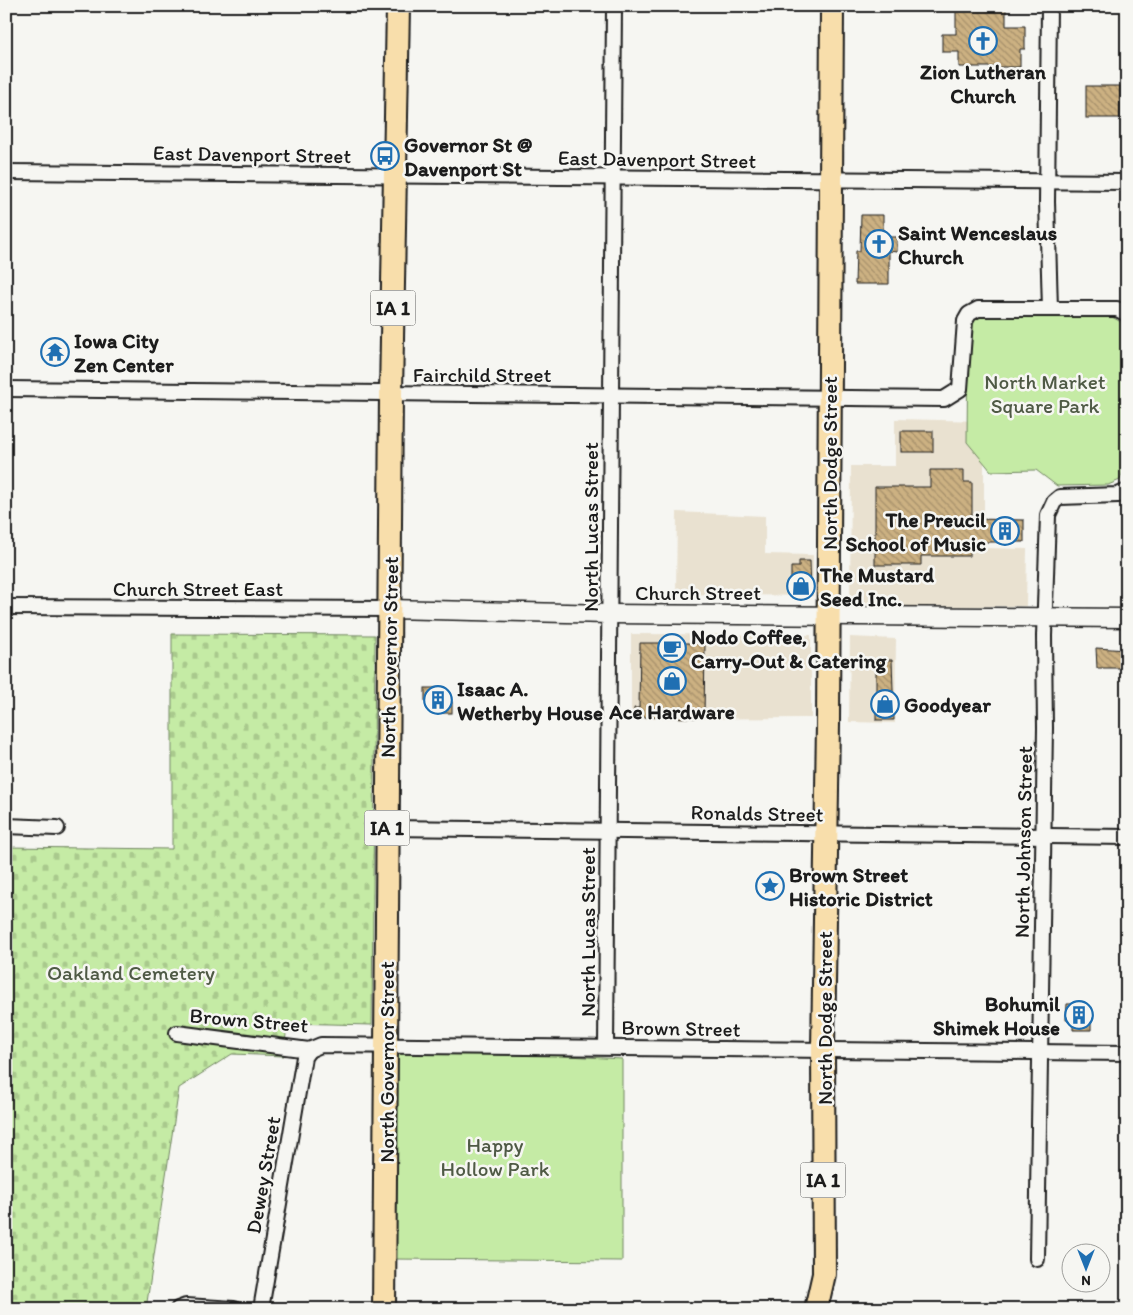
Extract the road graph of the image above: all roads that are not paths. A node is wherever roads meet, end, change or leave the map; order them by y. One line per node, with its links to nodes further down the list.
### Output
1 (398, 6): 6 (main road, North Governor Street / IA 1)
2 (614, 6): 7 (street, North Lucas Street)
3 (832, 6): 8 (main road, North Dodge Street / IA 1)
4 (1050, 6): 9 (street)
5 (6, 172): 6 (street, East Davenport Street)
6 (396, 175): 7 (street, East Davenport Street); 14 (main road, North Governor Street / IA 1)
7 (612, 178): 8 (street, East Davenport Street); 15 (street, North Lucas Street)
8 (831, 181): 9 (street, East Davenport Street); 16 (main road, North Dodge Street / IA 1)
9 (1048, 181): 10 (street, East Davenport Street); 11 (street)
10 (1127, 182)
11 (1050, 308): 12 (street); 16 (street, Fairchild Street)
12 (1127, 314)
13 (6, 389): 14 (street, Fairchild Street)
14 (391, 394): 15 (street, Fairchild Street); 19 (main road, North Governor Street / IA 1)
15 (610, 394): 16 (street, Fairchild Street); 20 (street, North Lucas Street)
16 (828, 398): 21 (main road, North Dodge Street / IA 1)
17 (1127, 491): 22 (street, North Johnson Street)
18 (6, 607): 19 (street, Church Street East)
19 (389, 609): 20 (street, Church Street); 26 (main road, North Governor Street / IA 1)
20 (609, 614): 21 (street, Church Street); 27 (street, North Lucas Street)
21 (828, 615): 22 (street, Church Street); 28 (main road, North Dodge Street / IA 1)
22 (1044, 618): 23 (street, Church Street); 29 (street, North Johnson Street)
23 (1127, 618)
24 (6, 826): 25 (street)
25 (57, 828)
26 (387, 828): 27 (street, Ronalds Street); 32 (main road, North Governor Street / IA 1)
27 (608, 832): 28 (street, Ronalds Street); 33 (street, North Lucas Street)
28 (826, 834): 29 (street, Ronalds Street); 35 (main road, North Dodge Street / IA 1)
29 (1042, 837): 30 (street, Ronalds Street); 36 (street, North Johnson Street)
30 (1127, 837)
31 (177, 1033): 34 (street, Brown Street)
32 (387, 1046): 33 (street, Brown Street); 34 (street, Brown Street); 42 (main road, North Governor Street / IA 1)
33 (606, 1047): 35 (street, Brown Street)
34 (309, 1050): 41 (street, Dewey Street)
35 (823, 1050): 36 (street, Brown Street); 43 (main road, North Dodge Street / IA 1)
36 (1041, 1052): 37 (street, Brown Street); 38 (street, North Johnson Street)
37 (1127, 1053)
38 (1037, 1260)
39 (178, 1309): 40 (street)
40 (234, 1309)
41 (261, 1309)
42 (384, 1309)
43 (816, 1309)

